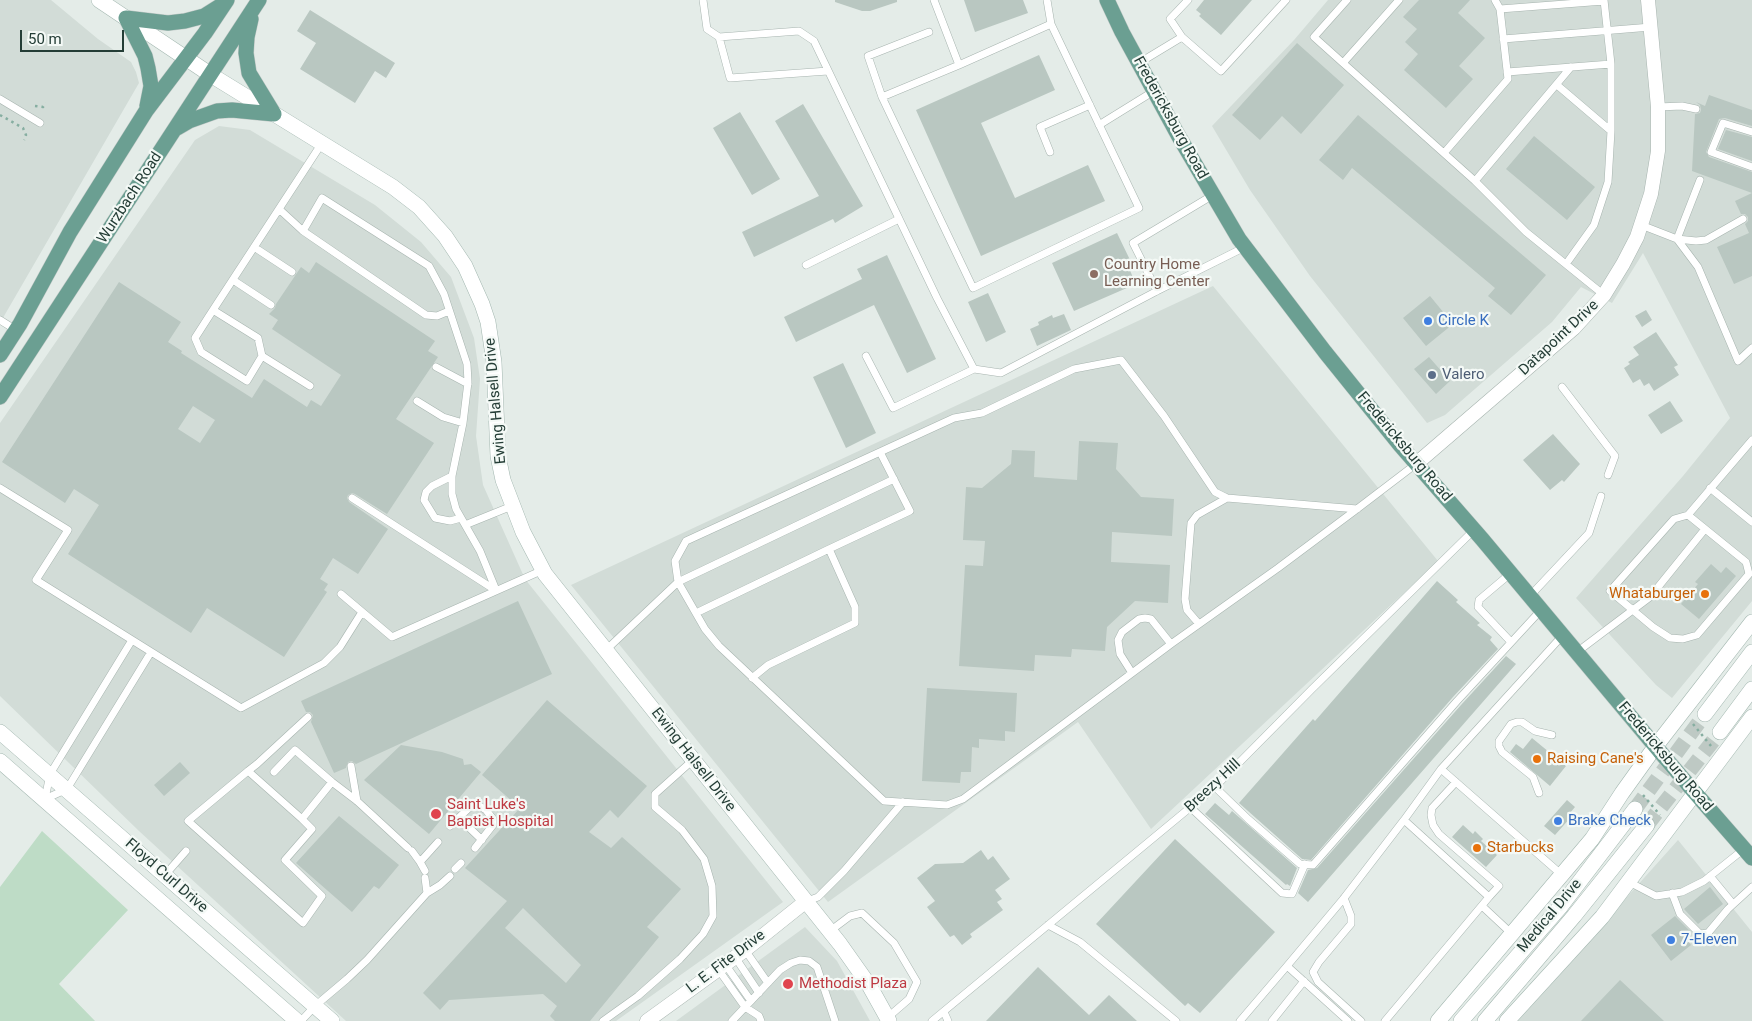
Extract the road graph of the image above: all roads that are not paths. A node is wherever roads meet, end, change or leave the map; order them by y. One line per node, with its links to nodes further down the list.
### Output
1 (99, 0): 16 (street, Ewing Halsell Drive)
2 (703, 0): 21 (lane)
3 (934, 0): 28 (lane)
4 (1047, 0): 17 (lane)
5 (1107, 0): 25 (main road, Fredericksburg Road)
6 (1188, 0): 22 (lane)
7 (1286, 0): 22 (lane)
8 (1347, 0): 26 (lane)
9 (1399, 0): 26 (lane)
10 (1494, 0): 15 (lane)
11 (1604, 0): 15 (lane); 19 (lane)
12 (1648, 0): 18 (street, Datapoint Drive)
13 (227, 1): 16 (main road); 24 (main road)
14 (256, 4): 32 (main road, Wurzbach Road); 41 (main road)
15 (1500, 9): 23 (lane)
16 (126, 18): 24 (street, Ewing Halsell Drive); 40 (main road)
17 (1051, 24): 28 (lane); 37 (lane)
18 (1651, 27): 19 (lane); 38 (street, Datapoint Drive)
19 (1607, 31): 23 (lane); 27 (lane)
20 (929, 32): 35 (lane)
21 (719, 37): 30 (lane); 30 (lane)
22 (1182, 37): 25 (lane)
23 (1503, 39): 31 (lane)
24 (185, 58): 32 (street, Ewing Halsell Drive); 40 (main road)
25 (1139, 63): 34 (main road, Fredericksburg Road)
26 (1343, 63): 49 (lane)
27 (1611, 64): 29 (lane); 45 (lane)
28 (959, 65): 35 (lane)
29 (1571, 67): 31 (lane); 33 (lane)
30 (828, 71): 55 (lane)
31 (1507, 72): 49 (lane)
32 (211, 75): 41 (street, Ewing Halsell Drive); 44 (main road, Wurzbach Road)
33 (1557, 84): 45 (lane); 52 (lane)
34 (1154, 91): 43 (lane); 53 (main road, Fredericksburg Road)
35 (882, 97): 43 (lane)
36 (0, 99): 42 (lane)
37 (1090, 105): 43 (lane); 48 (lane)
38 (1658, 107): 39 (lane); 57 (street, Datapoint Drive)
39 (1696, 109)
40 (146, 111): 72 (main road)
41 (274, 114): 44 (main road); 47 (street, Ewing Halsell Drive)
42 (40, 123)
43 (1099, 125)
44 (175, 129): 82 (main road, Wurzbach Road)
45 (1611, 131): 62 (lane)
46 (1752, 132): 50 (lane)
47 (322, 144): 54 (lane); 96 (street, Ewing Halsell Drive)
48 (1050, 152)
49 (1444, 153): 52 (lane)
50 (1752, 167)
51 (1700, 180): 59 (lane)
52 (1476, 181): 62 (lane)
53 (1213, 195): 61 (main road, Fredericksburg Road); 66 (lane)
54 (279, 209): 58 (lane); 60 (lane)
55 (899, 219): 63 (lane); 78 (lane)
56 (1743, 219): 59 (lane)
57 (1641, 225): 59 (lane); 67 (street, Datapoint Drive)
58 (303, 231): 70 (lane); 70 (lane)
59 (1677, 239): 73 (lane)
60 (254, 247): 64 (lane); 65 (lane)
61 (1246, 247): 66 (lane); 87 (main road, Fredericksburg Road)
62 (1566, 264): 67 (lane)
63 (806, 266)
64 (292, 272)
65 (233, 280): 68 (lane); 69 (lane)
66 (1157, 291): 78 (lane)
67 (1604, 295): 87 (street, Datapoint Drive)
68 (271, 305)
69 (213, 310): 75 (lane); 75 (lane)
70 (449, 311): 79 (lane)
71 (0, 320): 72 (lane)
72 (16, 330): 74 (main road)
73 (1752, 348)
74 (0, 355)
75 (262, 356): 80 (lane)
76 (866, 356): 78 (lane)
77 (436, 367): 79 (lane)
78 (974, 369)
79 (468, 384): 84 (lane)
80 (310, 386)
81 (1562, 388): 88 (lane)
82 (0, 397)
83 (417, 402): 84 (lane)
84 (463, 423): 89 (lane)
85 (1752, 440): 92 (lane)
86 (880, 452): 90 (lane); 95 (lane); 107 (lane)
87 (1416, 464): 97 (lane); 103 (main road, Fredericksburg Road)
88 (1608, 475)
89 (452, 476): 99 (lane); 99 (lane)
90 (894, 480): 104 (lane); 107 (lane)
91 (0, 488): 118 (lane)
92 (1710, 488): 98 (lane); 100 (lane)
93 (1602, 496): 110 (lane)
94 (352, 498): 108 (lane)
95 (1227, 498): 97 (lane); 116 (lane)
96 (512, 506): 101 (lane); 105 (street, Ewing Halsell Drive)
97 (1357, 509): 116 (lane)
98 (1688, 514): 102 (lane); 112 (lane)
99 (461, 518): 101 (lane)
100 (1751, 519)
101 (465, 525): 108 (lane)
102 (1705, 529): 112 (lane); 112 (lane)
103 (1475, 530): 106 (main road, Fredericksburg Road); 144 (lane, Breezy Hill)
104 (829, 549): 114 (lane); 126 (lane)
105 (543, 570): 108 (lane); 121 (street, Ewing Halsell Drive)
106 (1511, 574): 110 (main road, Fredericksburg Road); 119 (lane)
107 (678, 582): 114 (lane); 121 (lane)
108 (496, 590): 113 (lane)
109 (341, 594): 113 (lane)
110 (1529, 596): 111 (main road, Fredericksburg Road)
111 (1541, 610): 117 (main road, Fredericksburg Road); 119 (lane)
112 (1634, 611): 123 (lane)
113 (362, 612): 122 (lane)
114 (696, 613): 126 (lane)
115 (1752, 622): 134 (street)
116 (1199, 624): 120 (lane)
117 (1563, 635): 123 (main road, Fredericksburg Road); 138 (lane)
118 (132, 640): 122 (lane); 141 (lane)
119 (1511, 642): 165 (lane)
120 (1171, 644): 125 (lane); 125 (lane)
121 (606, 650): 136 (street, Ewing Halsell Drive)
122 (152, 652): 145 (lane)
123 (1577, 652): 134 (main road, Fredericksburg Road)
124 (1752, 652): 128 (street)
125 (1132, 673): 150 (lane)
126 (752, 678): 150 (lane)
127 (1752, 689): 132 (street)
128 (1705, 714)
129 (308, 717): 139 (lane)
130 (1749, 725): 146 (street)
131 (0, 732): 141 (street, Floyd Curl Drive)
132 (1720, 732)
133 (1552, 735): 147 (lane)
134 (1658, 750): 146 (main road, Fredericksburg Road, bridge); 168 (street)
135 (0, 760): 148 (street, Floyd Curl Drive)
136 (693, 760): 177 (street, Ewing Halsell Drive); 196 (lane)
137 (351, 766): 149 (lane)
138 (1441, 769): 143 (lane); 155 (lane)
139 (248, 770): 154 (lane); 154 (lane)
140 (274, 772): 142 (lane)
141 (50, 774): 145 (street, Floyd Curl Drive); 148 (lane)
142 (332, 782): 149 (lane); 154 (lane)
143 (1456, 782): 168 (lane); 175 (lane)
144 (1215, 787): 151 (lane, Breezy Hill); 165 (lane)
145 (67, 789): 148 (lane); 167 (street, Floyd Curl Drive)
146 (1692, 791): 162 (main road, Fredericksburg Road); 171 (street)
147 (1539, 793)
148 (44, 800): 193 (street, Floyd Curl Drive)
149 (357, 801): 163 (lane)
150 (902, 802): 177 (lane)
151 (1191, 808): 165 (lane); 180 (lane, Breezy Hill)
152 (1635, 809): 210 (street, Medical Drive)
153 (459, 818): 157 (lane); 158 (lane); 158 (lane)
154 (302, 819)
155 (1404, 820): 175 (lane); 176 (lane)
156 (1647, 825): 211 (street, Medical Drive)
157 (450, 826)
158 (482, 840): 160 (lane)
159 (438, 842): 163 (lane)
160 (475, 848)
161 (186, 851): 167 (lane)
162 (1748, 854): 170 (lane)
163 (420, 862): 173 (lane)
164 (461, 863): 166 (lane)
165 (1305, 864)
166 (455, 869)
167 (165, 875): 189 (street, Floyd Curl Drive)
168 (1562, 875): 182 (street)
169 (450, 876): 173 (lane)
170 (1710, 876): 174 (lane); 178 (lane)
171 (1629, 882): 174 (lane); 212 (street)
172 (1752, 886): 178 (lane)
173 (427, 893): 189 (lane)
174 (1672, 894): 178 (lane)
175 (1489, 897): 179 (lane)
176 (1344, 898): 184 (lane); 207 (lane)
177 (805, 902): 181 (street, Ewing Halsell Drive); 183 (street, L. E. Fite Drive)
178 (1734, 904)
179 (1482, 906): 182 (lane); 208 (lane)
180 (1048, 925): 191 (lane, Breezy Hill); 203 (lane)
181 (830, 932): 192 (street, Ewing Halsell Drive); 192 (lane)
182 (1512, 934): 209 (street)
183 (731, 960): 186 (lane); 187 (lane); 188 (lane); 190 (lane); 197 (street, L. E. Fite Drive)
184 (1287, 966): 185 (lane); 204 (lane)
185 (1304, 981): 205 (lane); 206 (lane)
186 (768, 983): 187 (lane); 200 (lane)
187 (759, 993): 188 (lane)
188 (751, 1000): 190 (lane)
189 (315, 1006): 194 (lane); 195 (street, Floyd Curl Drive)
190 (745, 1007): 198 (lane); 199 (lane)
191 (944, 1012): 201 (lane, Breezy Hill); 202 (lane)
192 (888, 1020)
193 (297, 1021)
194 (301, 1021)
195 (332, 1021)
196 (603, 1021)
197 (647, 1021)
198 (732, 1021)
199 (761, 1021)
200 (835, 1021)
201 (932, 1021)
202 (948, 1021)
203 (1176, 1021)
204 (1240, 1021)
205 (1272, 1021)
206 (1348, 1021)
207 (1361, 1021)
208 (1385, 1021)
209 (1438, 1021)
210 (1462, 1021)
211 (1485, 1021)
212 (1507, 1021)

